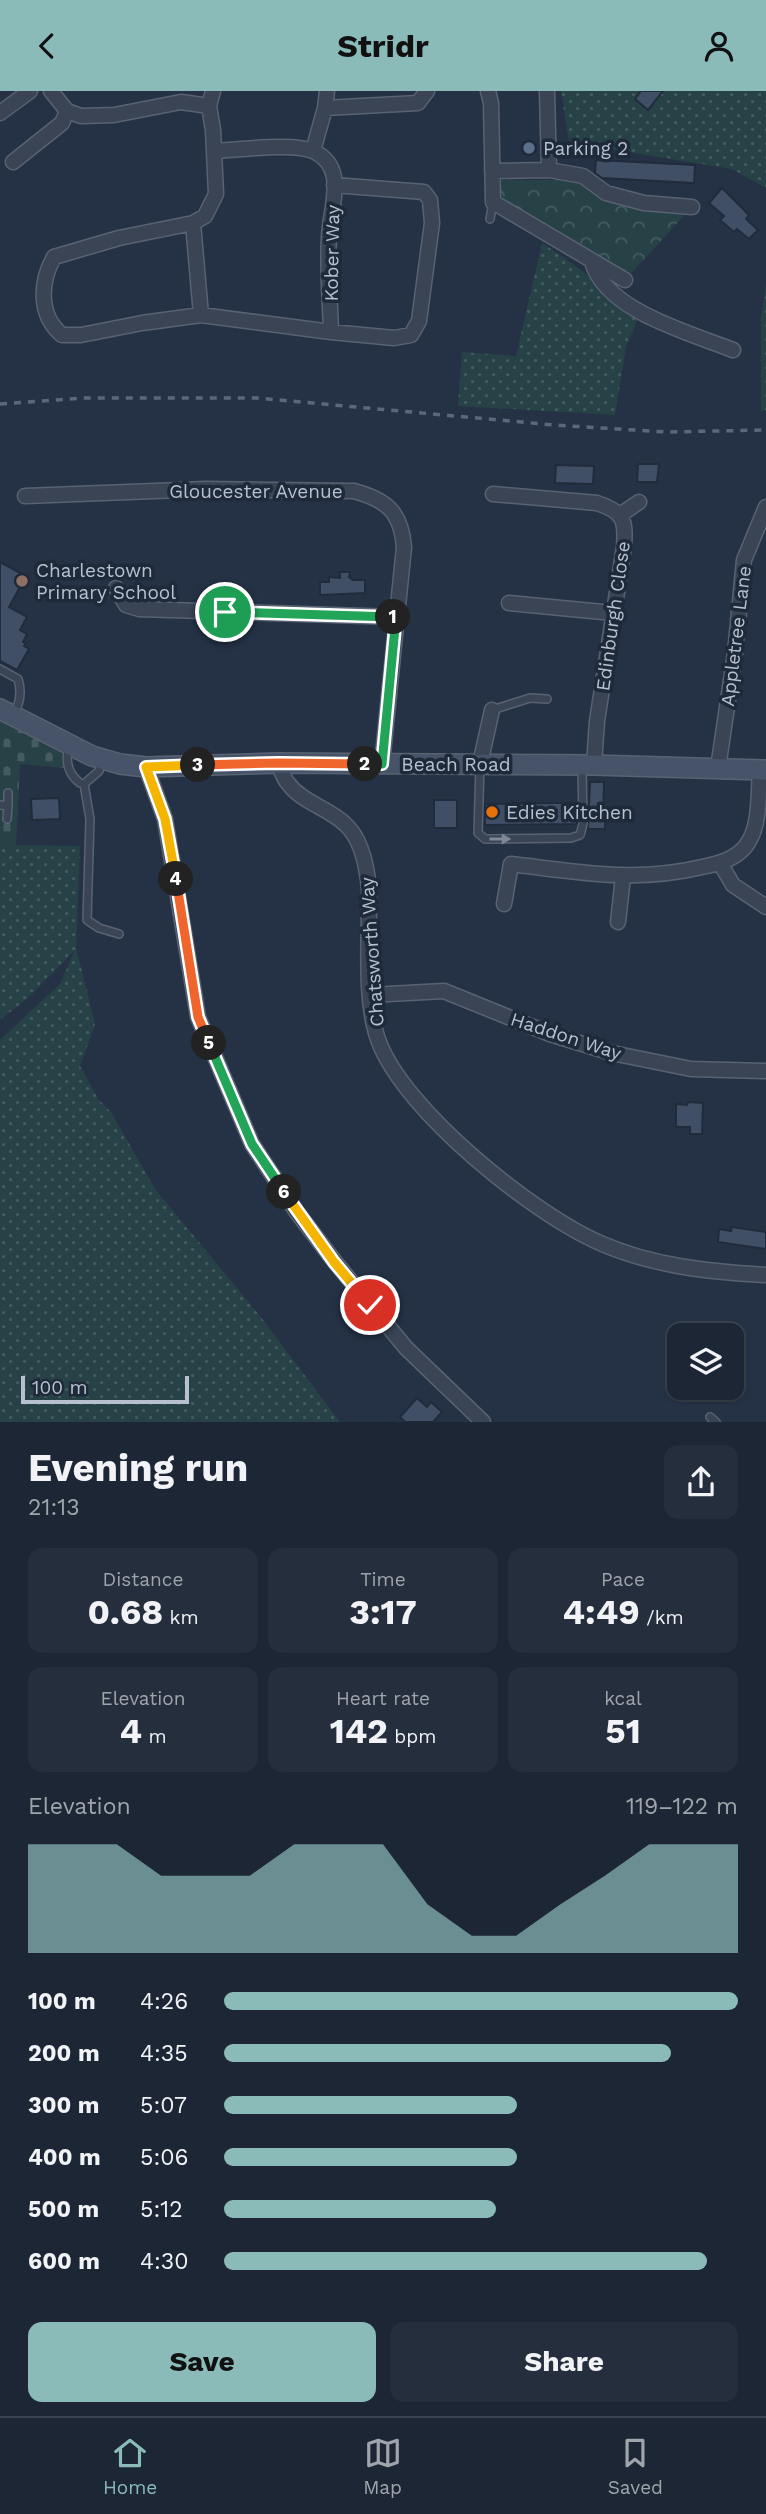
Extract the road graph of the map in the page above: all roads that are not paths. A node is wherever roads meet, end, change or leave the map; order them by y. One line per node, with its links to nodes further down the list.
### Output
1 (30, 91): 10 (street)
2 (51, 91): 9 (street)
3 (327, 91): 8 (street)
4 (428, 91): 8 (street)
5 (488, 91): 15 (street)
6 (547, 91): 14 (street)
7 (211, 98): 9 (street); 11 (street)
8 (325, 108): 12 (street)
9 (67, 111): 13 (street)
10 (0, 113)
11 (214, 151): 12 (street); 20 (street)
12 (313, 151): 16 (street, Kober Way)
13 (13, 162)
14 (549, 170): 15 (street); 18 (street)
15 (492, 171): 17 (street)
16 (334, 185): 24 (street, Kober Way); 24 (street)
17 (493, 202): 19 (lane); 21 (street)
18 (692, 207)
19 (490, 219)
20 (193, 223): 23 (street); 23 (street, Kober Way)
21 (592, 261): 22 (street); 25 (street)
22 (625, 280)
23 (201, 315): 24 (street, Kober Way)
24 (331, 332)
25 (733, 350)
26 (493, 494): 30 (street, Edinburgh Close)
27 (25, 496): 34 (street, Gloucester Avenue)
28 (639, 502): 30 (street)
29 (766, 507): 46 (street, Appletree Lane)
30 (620, 515): 33 (street, Edinburgh Close)
31 (116, 589): 34 (street)
32 (509, 603): 33 (street)
33 (613, 613): 44 (street, Edinburgh Close)
34 (396, 617): 42 (street, Gloucester Avenue)
35 (0, 669): 38 (lane)
36 (547, 699): 37 (lane)
37 (492, 710): 43 (street)
38 (6, 713): 39 (street, Beach Road)
39 (69, 746): 40 (street, Beach Road); 48 (lane)
40 (102, 759): 45 (street, Beach Road); 57 (lane)
41 (278, 763): 42 (street, Beach Road); 45 (street, Beach Road); 58 (street, Chatsworth Way)
42 (382, 764): 43 (street, Beach Road)
43 (480, 764): 44 (street, Beach Road); 44 (lane, one-way to 44)
44 (588, 765): 46 (street, Beach Road)
45 (146, 767): 61 (street)
46 (718, 768): 47 (street, Beach Road)
47 (763, 770): 52 (street)
48 (80, 783)
49 (8, 793): 50 (lane)
50 (4, 805): 51 (lane)
51 (7, 820)
52 (720, 863): 53 (street); 55 (street)
53 (624, 877): 54 (street); 56 (street)
54 (504, 904)
55 (766, 907)
56 (618, 922)
57 (118, 934)
58 (370, 995): 59 (street, Haddon Way); 60 (street, Chatsworth Way)
59 (766, 1071)
60 (766, 1275)
61 (483, 1422)

